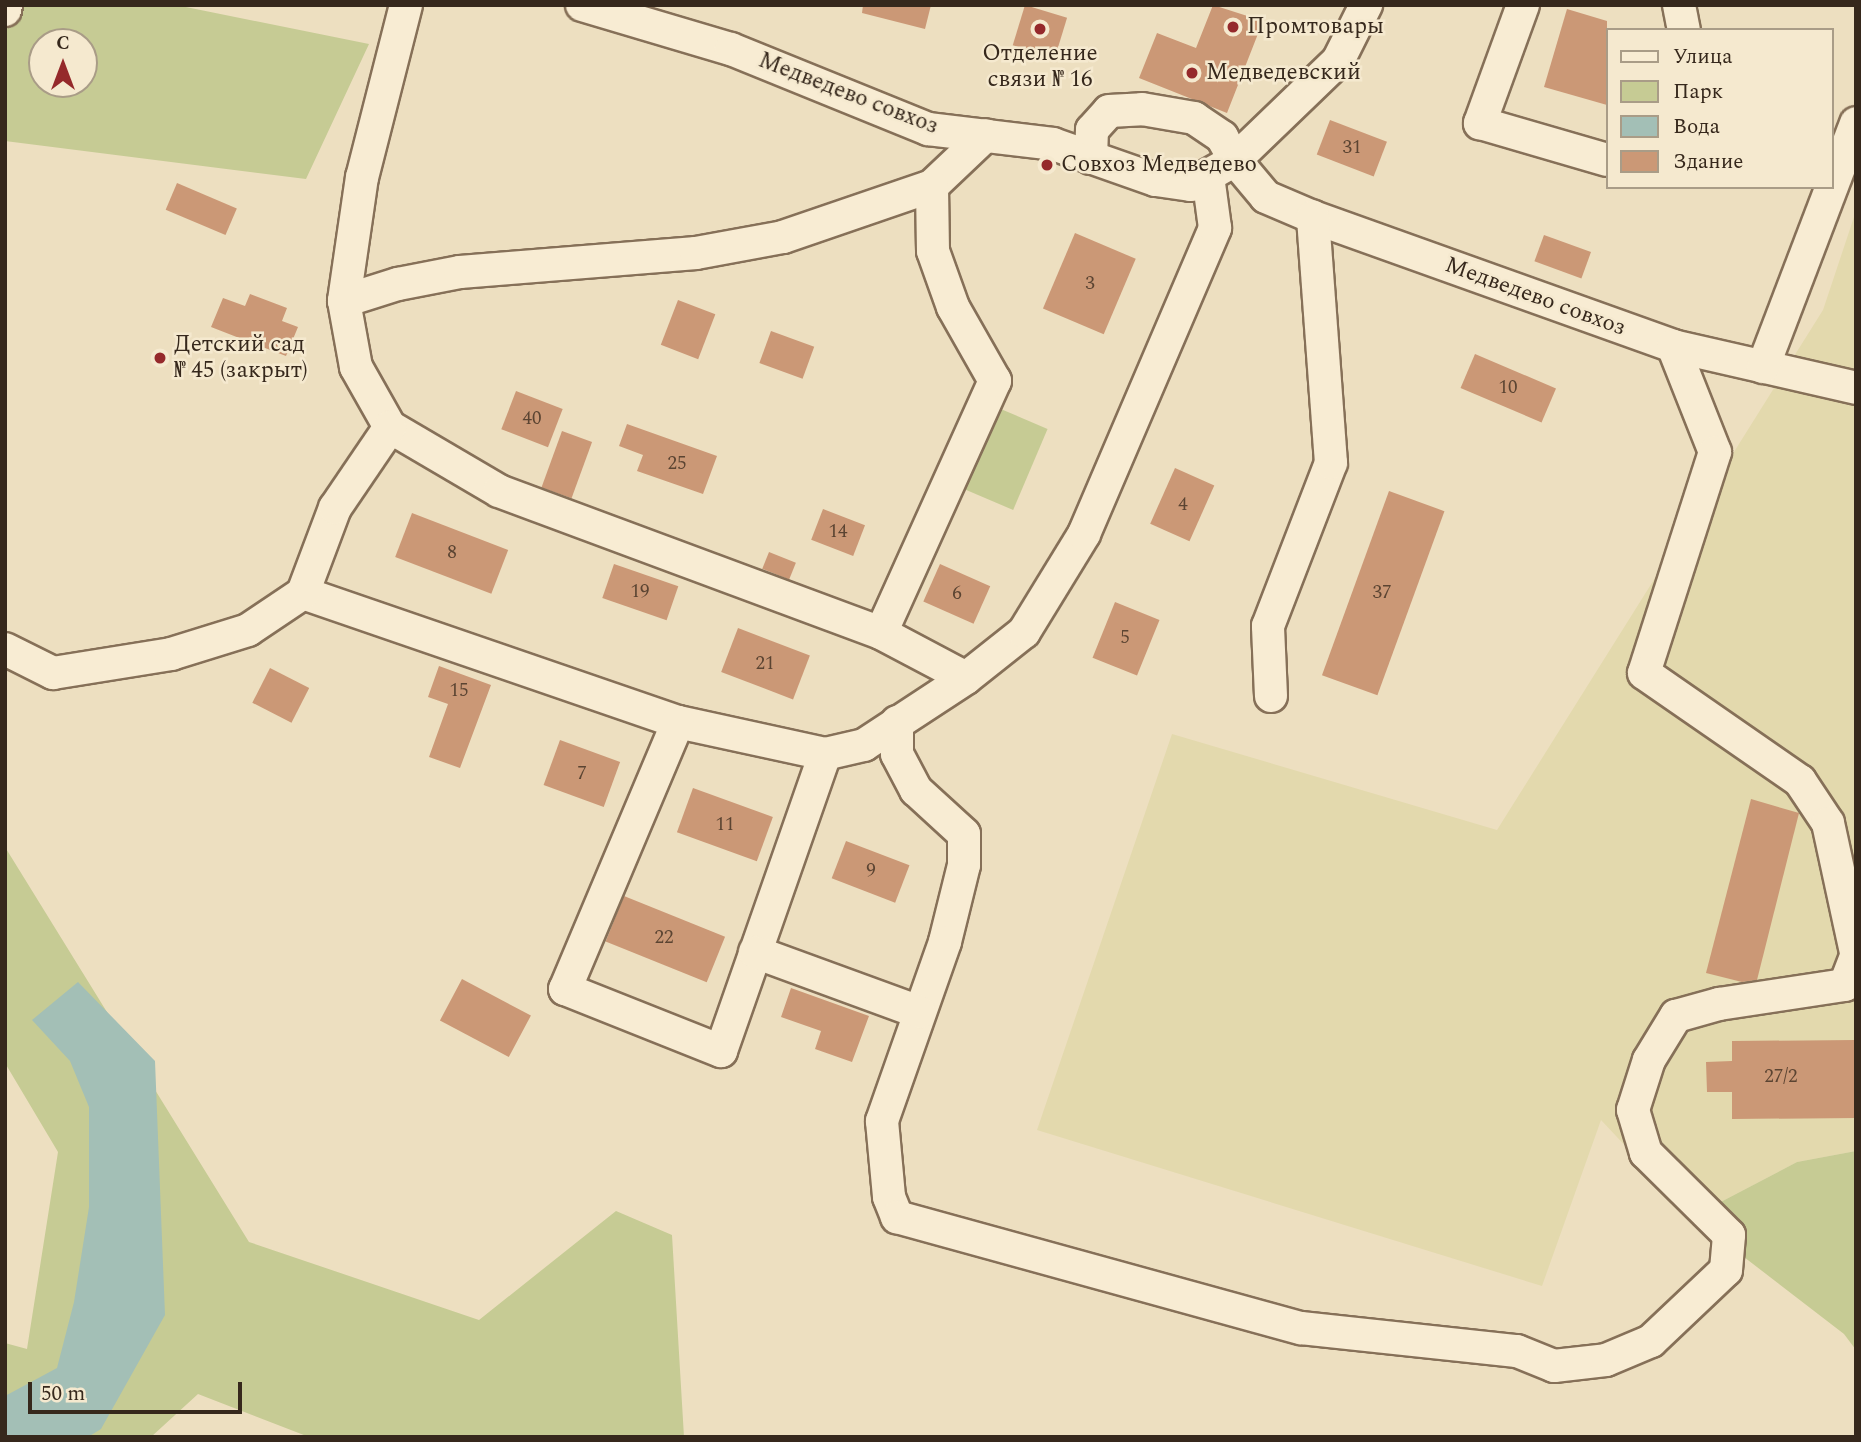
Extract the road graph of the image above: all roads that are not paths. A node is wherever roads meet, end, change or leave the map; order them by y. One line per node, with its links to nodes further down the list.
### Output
1 (406, 5): 17 (street)
2 (581, 5): 9 (street, Медведево совхоз)
3 (1366, 5): 12 (street, Медведево совхоз)
4 (1523, 5): 11 (street)
5 (1679, 5): 6 (street)
6 (1684, 28)
7 (1833, 116): 8 (street)
8 (1856, 122): 13 (street)
9 (986, 135): 10 (street, Медведево совхоз); 14 (street)
10 (1091, 158): 12 (street, Медведево совхоз); 12 (street)
11 (1605, 159)
12 (1221, 168): 16 (street, Медведево совхоз); 25 (street)
13 (1833, 182)
14 (932, 186): 17 (street); 23 (street)
15 (1830, 189): 19 (street)
16 (1313, 217): 18 (street, Медведево совхоз); 26 (street)
17 (344, 301): 21 (street)
18 (1672, 346): 19 (street, Медведево совхоз); 31 (street)
19 (1763, 366): 20 (street, Медведево совхоз)
20 (1856, 388)
21 (390, 427): 22 (street); 23 (street)
22 (303, 593): 24 (street); 27 (street)
23 (881, 633): 25 (street)
24 (5, 649)
25 (966, 678): 28 (street)
26 (1270, 696)
27 (678, 722): 29 (street); 30 (street)
28 (897, 722): 29 (street); 32 (street)
29 (825, 754): 30 (street)
30 (755, 952): 32 (street)
31 (1856, 954): 32 (street)
32 (919, 1012)

